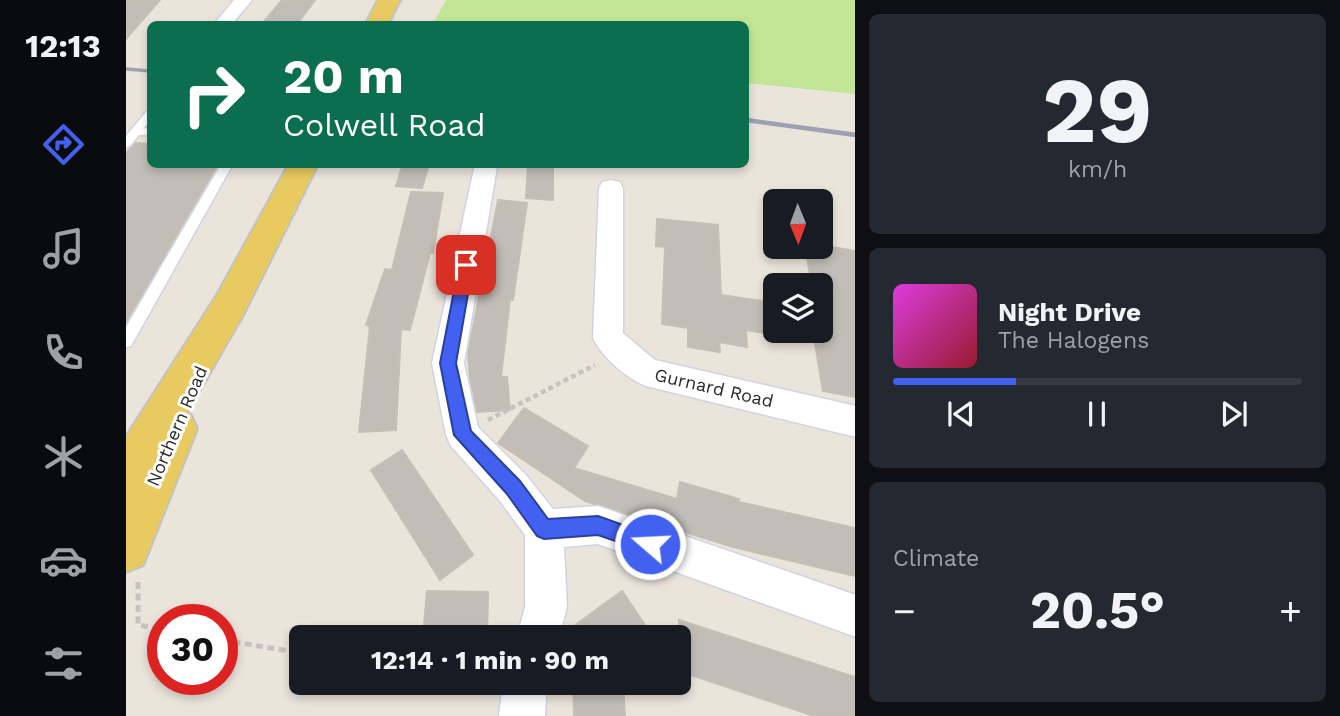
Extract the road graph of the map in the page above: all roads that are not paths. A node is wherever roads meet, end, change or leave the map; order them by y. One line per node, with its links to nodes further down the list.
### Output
1 (243, 0): 3 (street)
2 (389, 0): 4 (main road)
3 (226, 21)
4 (378, 21)
5 (147, 118): 6 (lane)
6 (136, 131): 7 (lane); 8 (lane)
7 (147, 132)
8 (126, 143)
9 (225, 168): 14 (lane)
10 (302, 168): 13 (main road, Northern Road)
11 (485, 168): 17 (street)
12 (611, 188): 15 (street, Gurnard Road)
13 (229, 305): 16 (main road, Northern Road); 18 (main road, Northern Road)
14 (126, 341)
15 (855, 422)
16 (126, 476)
17 (544, 529): 19 (street); 20 (street)
18 (128, 565)
19 (855, 616)
20 (541, 625)
21 (524, 695): 22 (street)
22 (522, 716)

